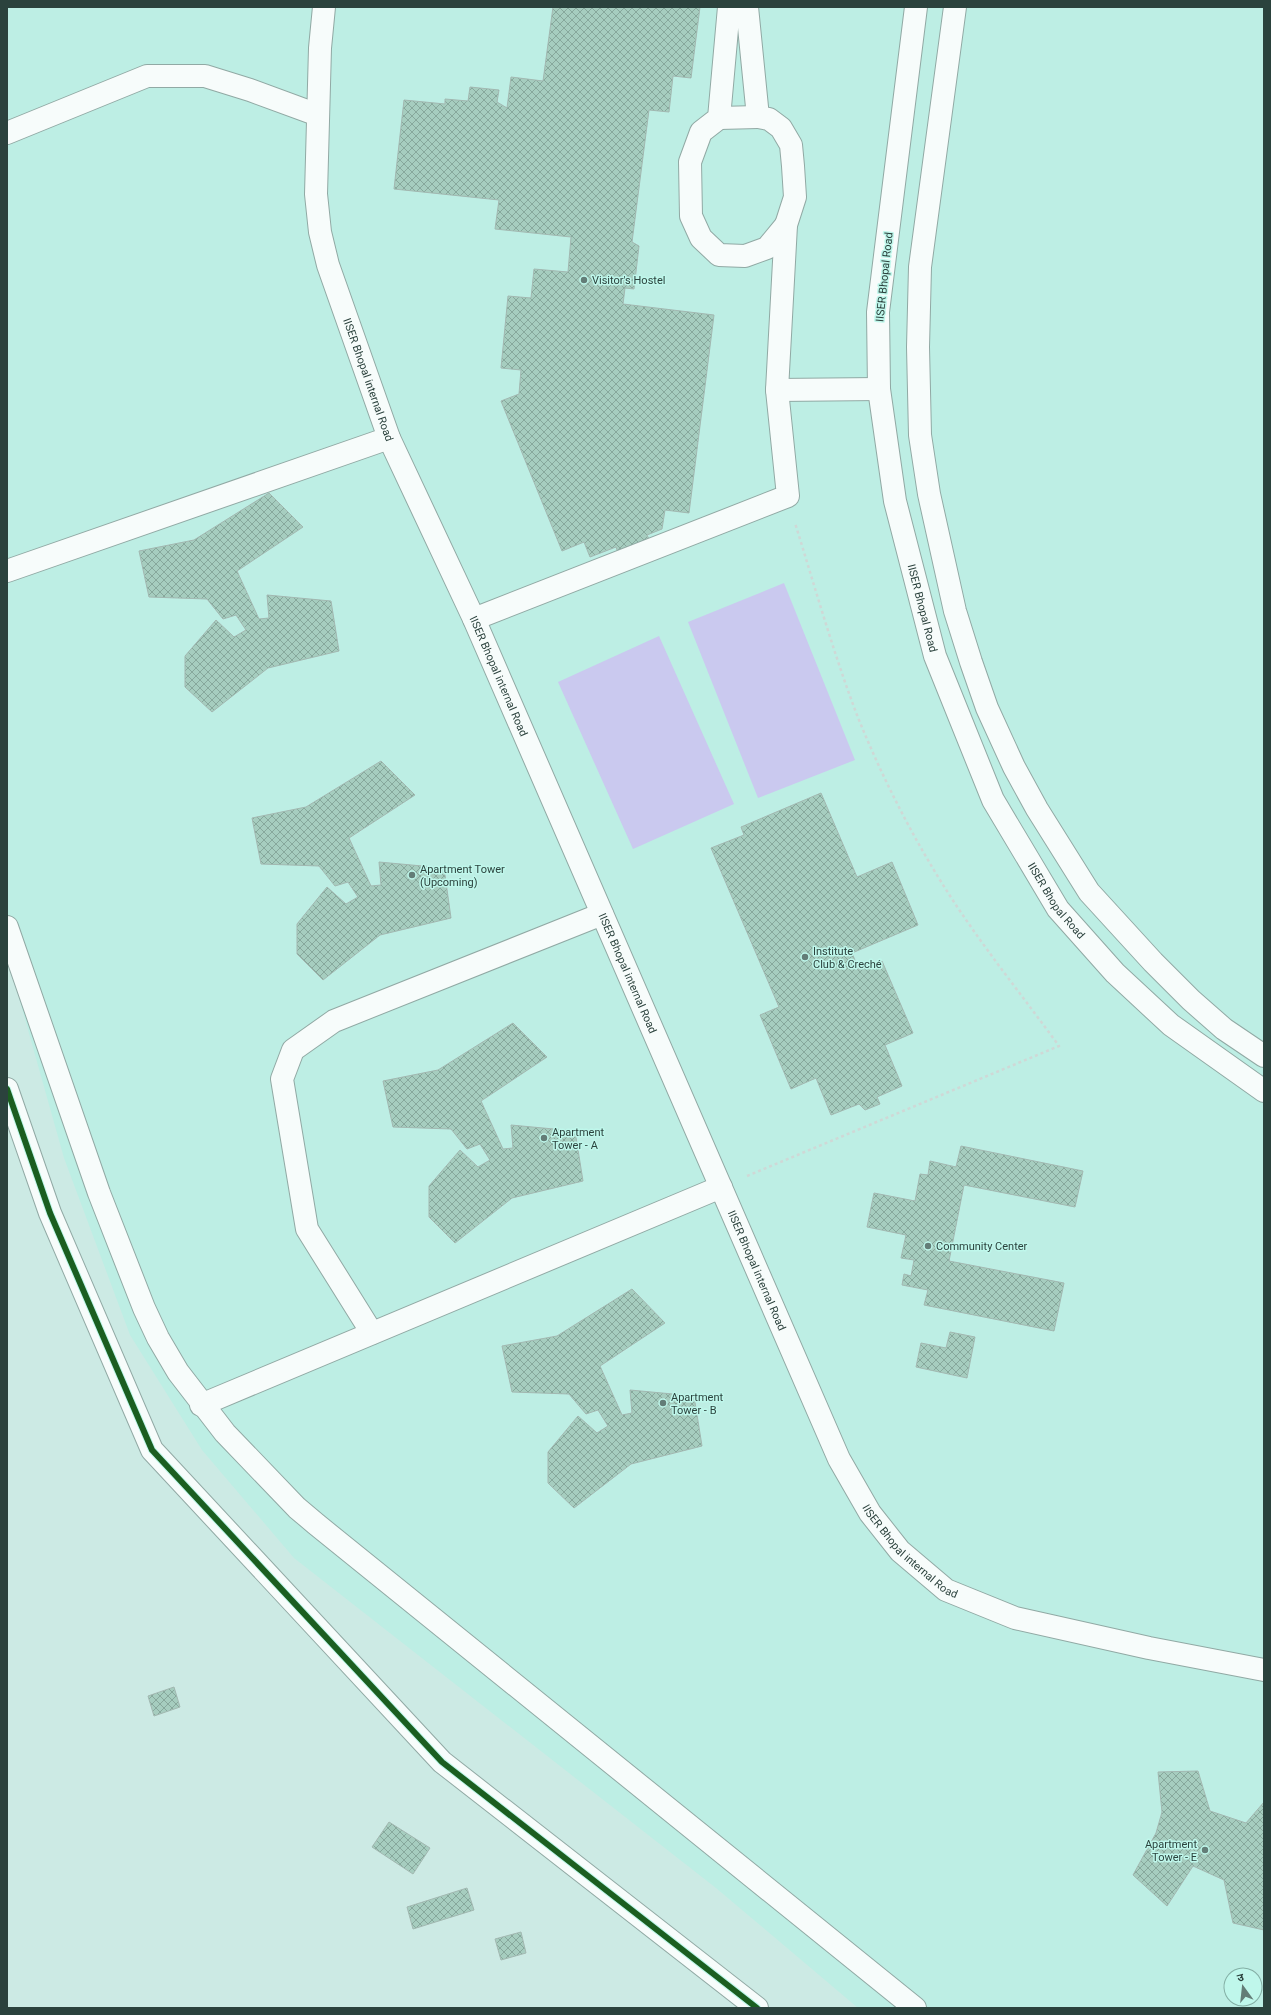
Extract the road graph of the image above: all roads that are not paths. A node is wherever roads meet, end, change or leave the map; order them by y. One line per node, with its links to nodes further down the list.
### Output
1 (324, 7): 6 (street, IISER Bhopal internal Road)
2 (729, 7): 8 (street)
3 (747, 7): 7 (street)
4 (916, 7): 11 (street, IISER Bhopal Road)
5 (955, 7): 18 (street)
6 (318, 115): 9 (street); 13 (street, IISER Bhopal internal Road)
7 (758, 117): 8 (street); 10 (street)
8 (719, 118): 10 (street)
9 (7, 133)
10 (786, 225): 12 (street)
11 (879, 389): 12 (street); 20 (street, IISER Bhopal Road)
12 (776, 390): 15 (street)
13 (389, 438): 14 (street); 15 (street, IISER Bhopal internal Road)
14 (7, 571)
15 (474, 619): 16 (street, IISER Bhopal internal Road)
16 (602, 914): 21 (street, IISER Bhopal internal Road); 22 (street)
17 (7, 927): 23 (street)
18 (1264, 1056)
19 (7, 1089): 25 (street)
20 (1264, 1091)
21 (721, 1188): 22 (street); 24 (street, IISER Bhopal internal Road)
22 (372, 1333): 23 (street)
23 (201, 1405): 26 (street)
24 (1264, 1670)
25 (757, 2008)
26 (915, 2008)

